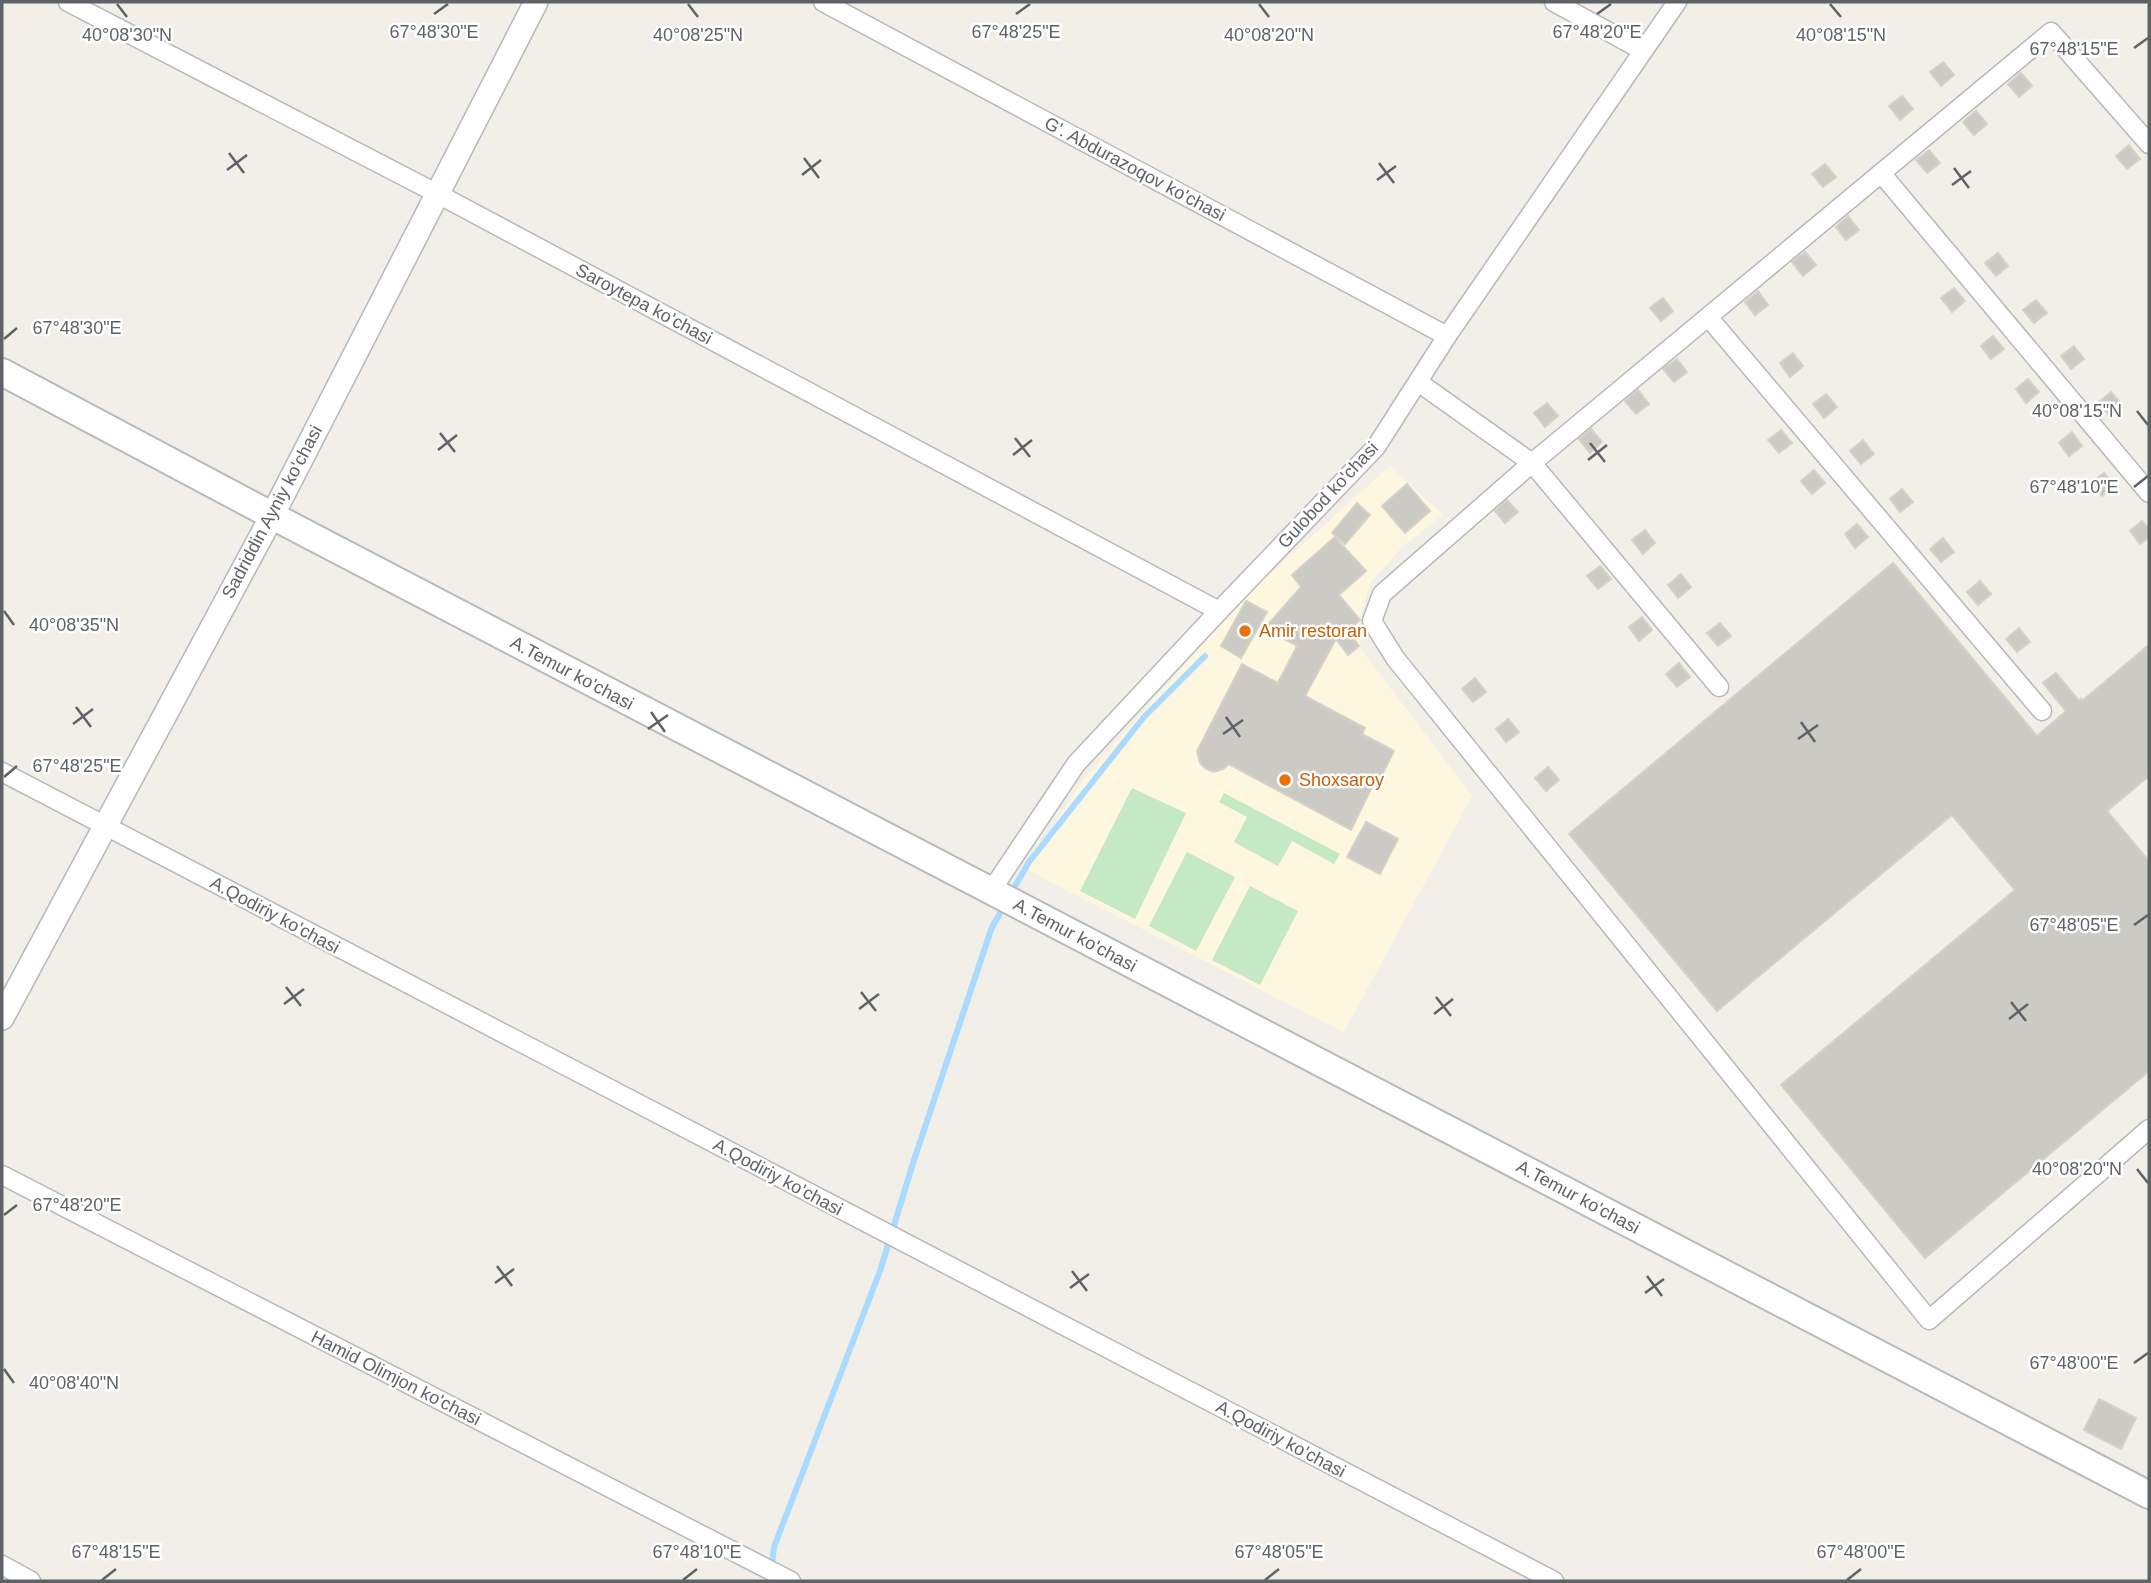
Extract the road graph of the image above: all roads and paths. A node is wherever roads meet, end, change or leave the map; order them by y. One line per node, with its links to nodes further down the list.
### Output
1 (68, 2): 9 (street, Saroytepa ko'chasi)
2 (536, 2): 9 (street, Sadriddin Ayniy ko'chasi)
3 (823, 2): 11 (street, G'. Abdurazoqov ko'chasi)
4 (1554, 2): 6 (street)
5 (1677, 2): 6 (street, Gulobod ko'chasi)
6 (1642, 50): 11 (street, Gulobod ko'chasi)
7 (2149, 145): 8 (street)
8 (1881, 173): 10 (street); 15 (street)
9 (436, 193): 16 (street, Sadriddin Ayniy ko'chasi); 17 (street, Saroytepa ko'chasi)
10 (1709, 318): 14 (street); 19 (street)
11 (1447, 336): 13 (street, Gulobod ko'chasi)
12 (2, 372): 16 (main road, A.Temur ko'chasi)
13 (1418, 382): 14 (street); 17 (street, Gulobod ko'chasi)
14 (1532, 463): 18 (street); 24 (street)
15 (2149, 493)
16 (272, 516): 21 (street, Sadriddin Ayniy ko'chasi); 22 (main road, A.Temur ko'chasi)
17 (1219, 611): 22 (street, Gulobod ko'chasi)
18 (1719, 687)
19 (2042, 711)
20 (2, 772): 21 (street, A.Qodiriy ko'chasi)
21 (104, 826): 23 (street, Sadriddin Ayniy ko'chasi); 30 (street, A.Qodiriy ko'chasi)
22 (991, 891): 26 (main road, A.Temur ko'chasi)
23 (2, 1018)
24 (2149, 1129)
25 (2, 1175): 29 (street, Hamid Olimjon ko'chasi)
26 (2149, 1495)
27 (2, 1565): 28 (street)
28 (31, 1581)
29 (791, 1581)
30 (1554, 1581)

